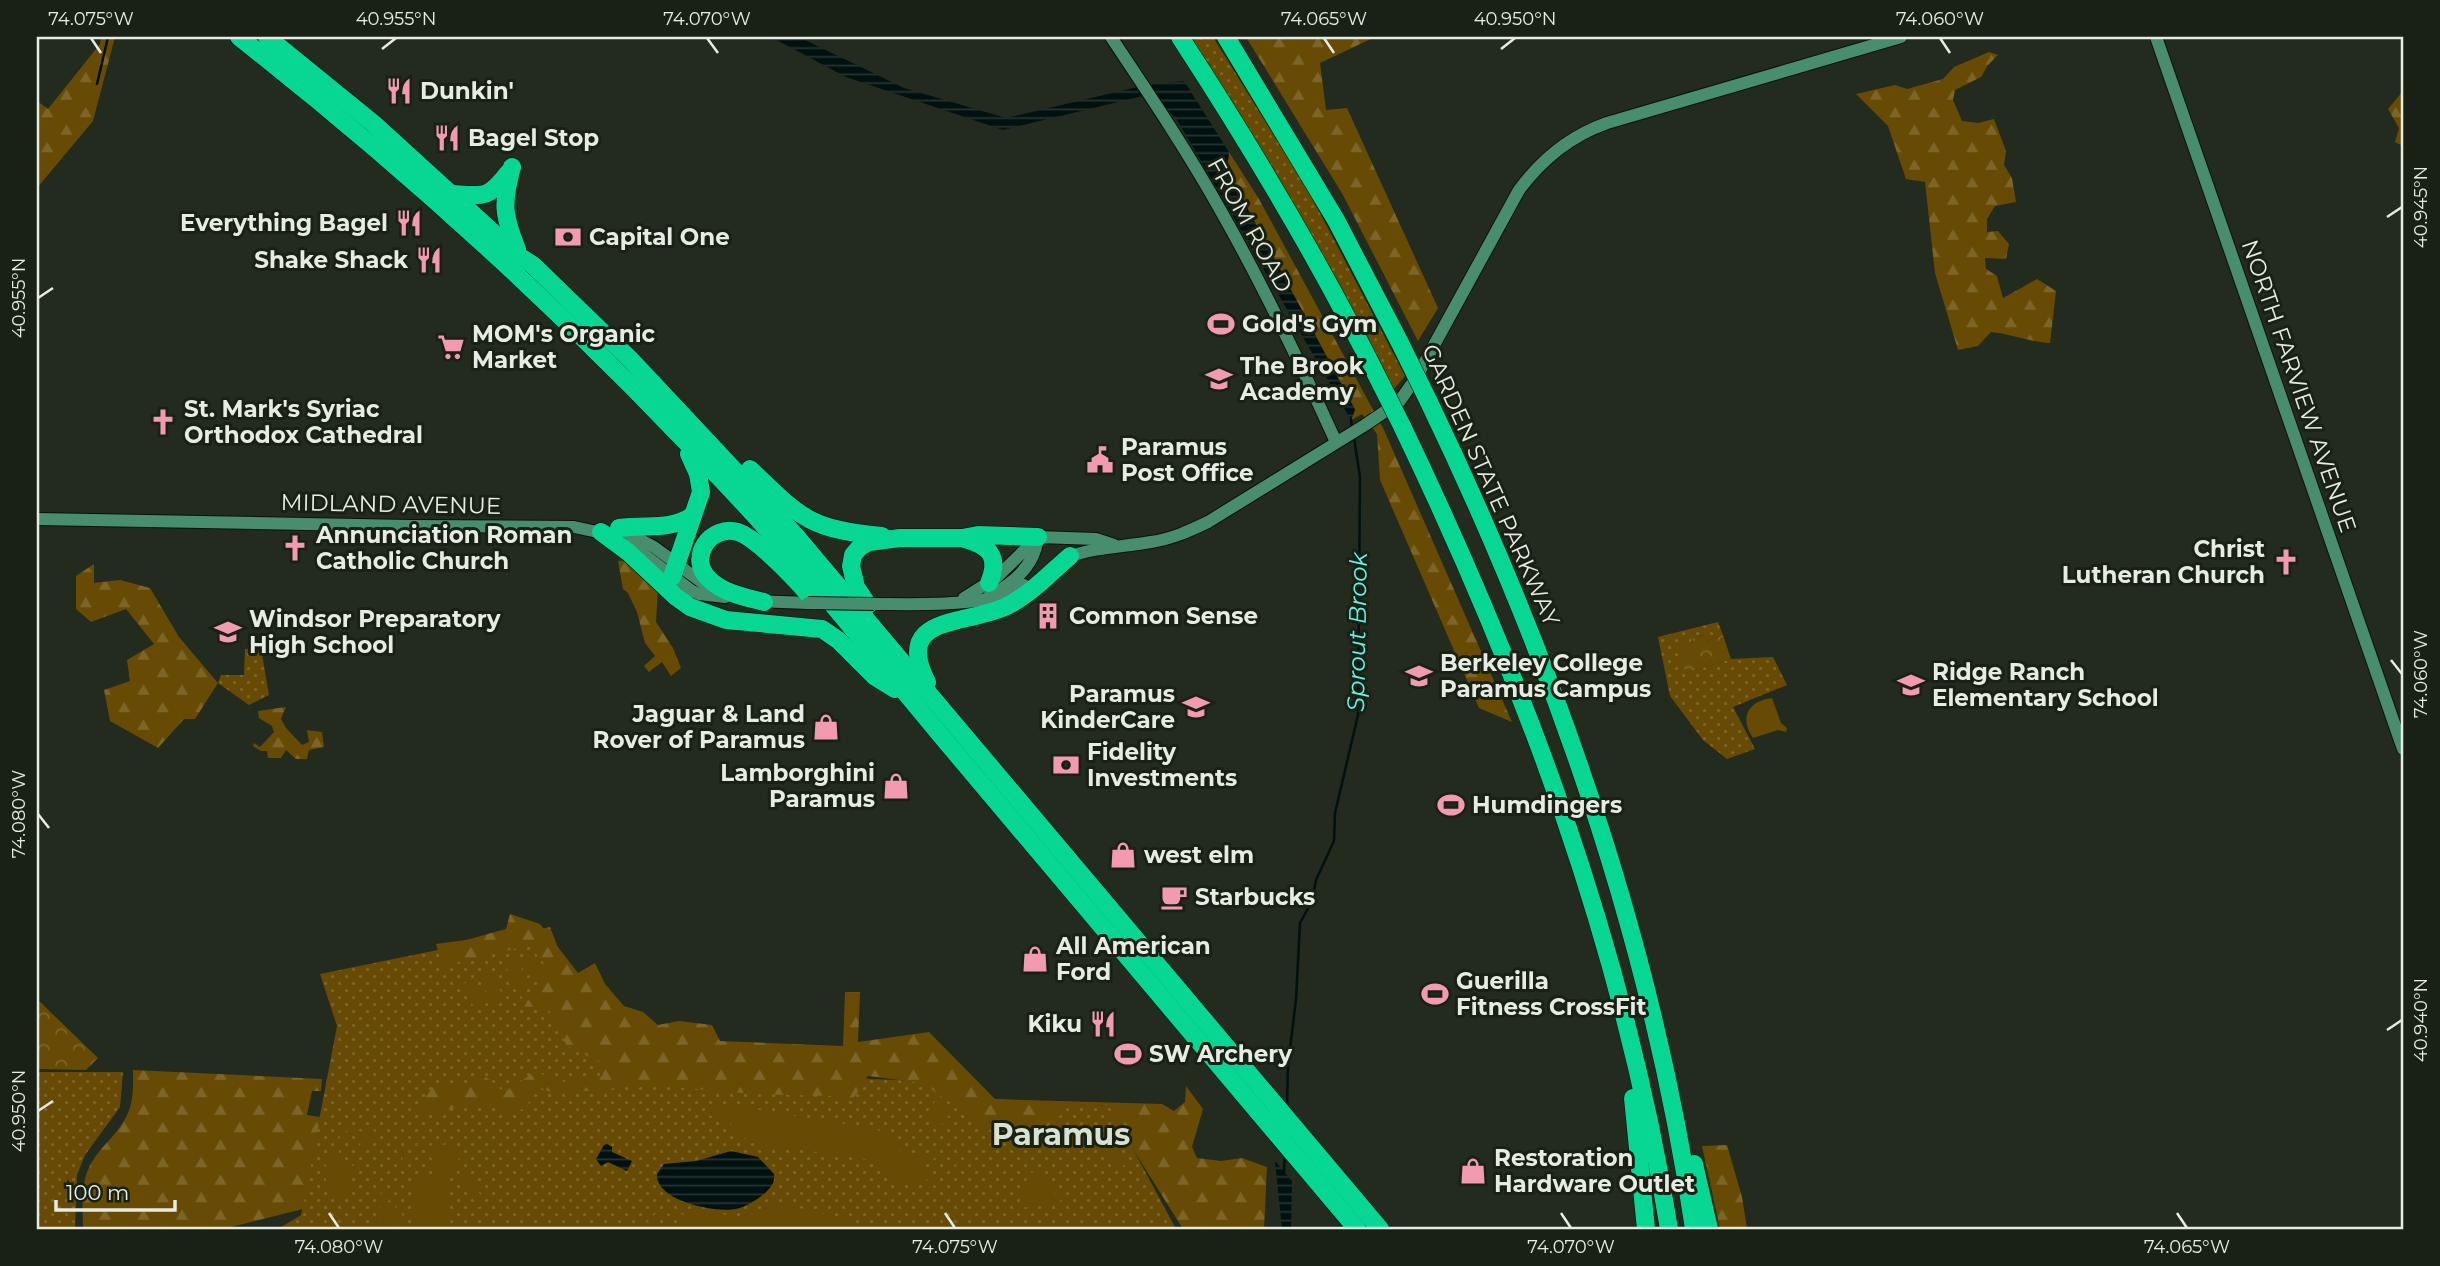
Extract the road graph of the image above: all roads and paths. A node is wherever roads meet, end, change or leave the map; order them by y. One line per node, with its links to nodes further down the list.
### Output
1 (239, 37): 12 (highway)
2 (267, 37): 8 (highway)
3 (1111, 37): 11 (street, FROM ROAD)
4 (1180, 37): 29 (highway, bridge)
5 (1226, 37): 30 (highway, GARDEN STATE PARKWAY, bridge)
6 (1900, 37): 11 (street)
7 (2159, 40): 28 (street, NORTH FARVIEW AVENUE)
8 (453, 194): 9 (highway); 9 (highway)
9 (519, 256): 10 (highway)
10 (673, 404): 17 (highway); 25 (highway)
11 (1342, 439): 19 (street)
12 (682, 441): 13 (highway); 24 (highway)
13 (692, 516): 15 (highway); 21 (highway)
14 (37, 519): 15 (street, MIDLAND AVENUE)
15 (610, 530): 21 (street); 26 (highway)
16 (1038, 537): 18 (highway); 19 (street); 22 (street)
17 (900, 538): 18 (highway); 25 (highway)
18 (962, 538): 22 (highway)
19 (1115, 545): 20 (street)
20 (1070, 556): 22 (street); 27 (highway)
21 (674, 571): 23 (street)
22 (986, 591): 23 (street, bridge)
23 (764, 602): 24 (highway)
24 (851, 629): 26 (highway)
25 (908, 668): 27 (highway)
26 (913, 701): 31 (highway)
27 (942, 710): 31 (highway)
28 (2403, 750)
29 (1620, 998): 34 (highway); 35 (highway)
30 (1659, 1042): 36 (highway, GARDEN STATE PARKWAY); 37 (highway)
31 (1283, 1123): 32 (highway); 33 (highway)
32 (1357, 1229)
33 (1380, 1229)
34 (1646, 1229)
35 (1668, 1229)
36 (1693, 1229)
37 (1709, 1229)

